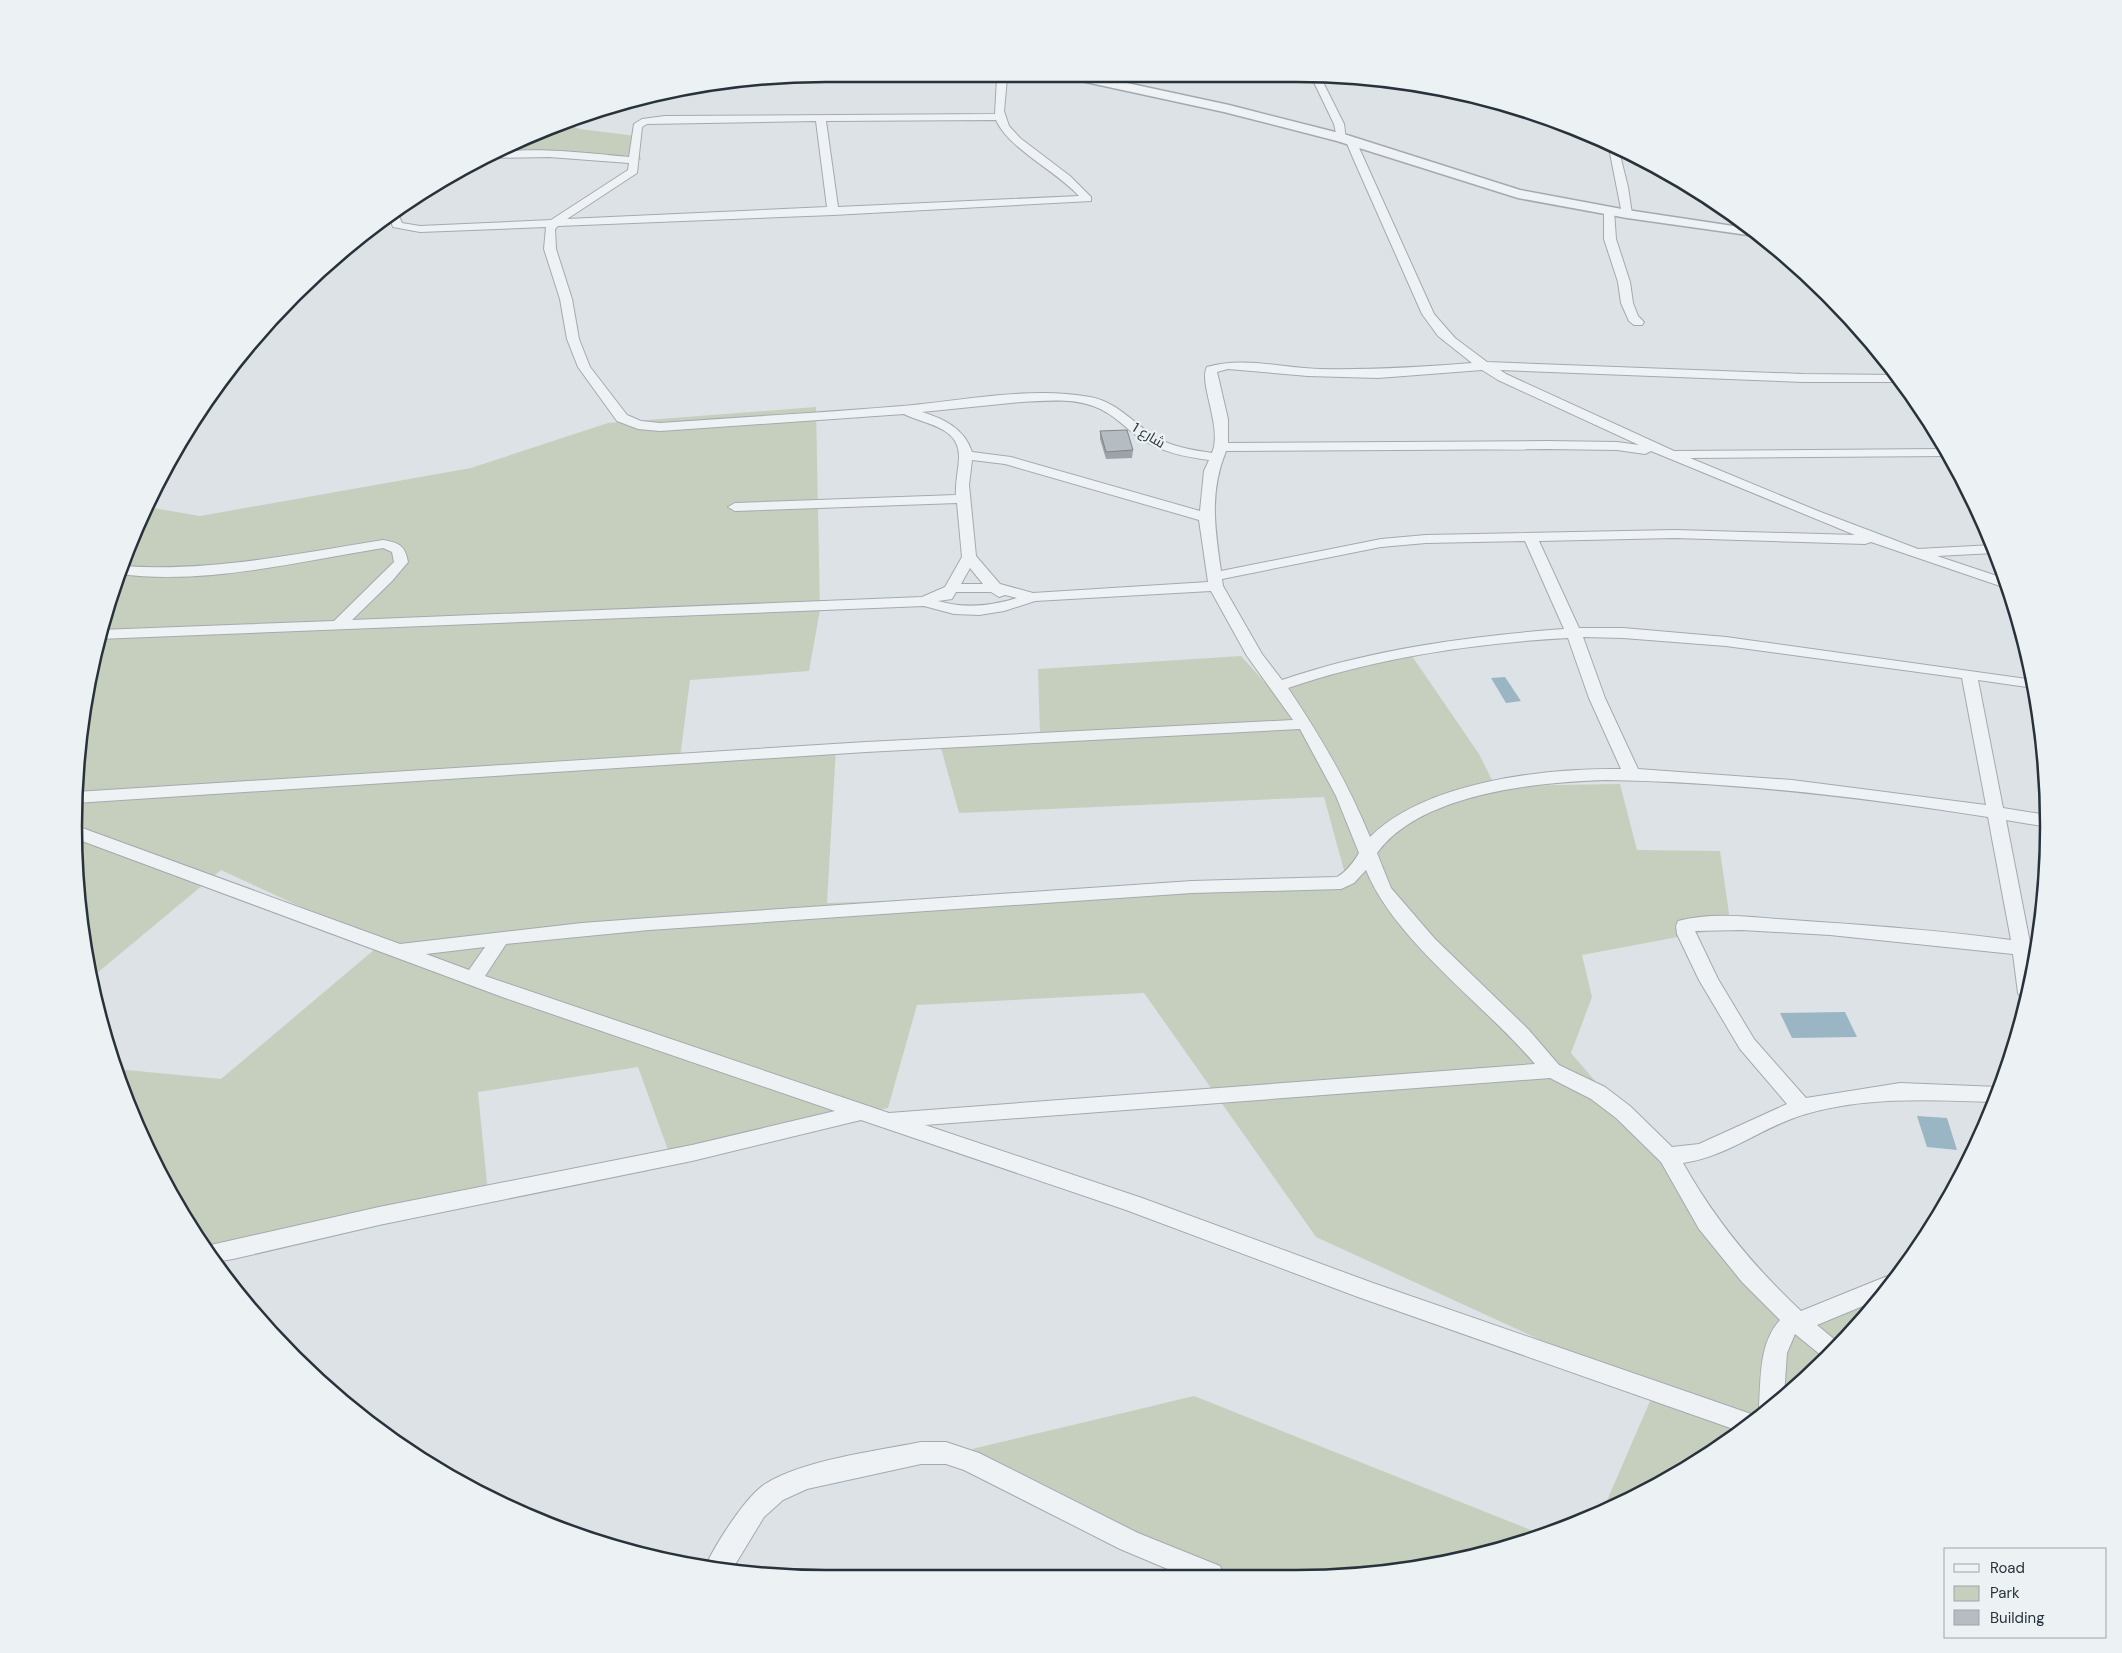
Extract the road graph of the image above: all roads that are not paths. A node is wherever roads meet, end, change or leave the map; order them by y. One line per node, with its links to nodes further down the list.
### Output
1 (1002, 82): 4 (street)
2 (1105, 82): 6 (street)
3 (1318, 83): 6 (street)
4 (1001, 117): 5 (street); 11 (street)
5 (821, 118): 9 (street); 11 (street)
6 (1346, 140): 10 (street); 17 (street)
7 (1615, 154): 12 (street)
8 (505, 155): 9 (street)
9 (634, 160): 14 (street)
10 (1609, 211): 12 (street); 16 (street)
11 (833, 212): 14 (street)
12 (1627, 214): 15 (street)
13 (396, 221): 14 (street)
14 (555, 222): 19 (street)
15 (1742, 231)
16 (1638, 322)
17 (1484, 366): 18 (street); 20 (street); 22 (street)
18 (1890, 379)
19 (903, 410): 20 (street, شارع 1); 23 (street)
20 (1218, 452): 22 (street, شارع 1); 26 (street)
21 (1939, 453): 22 (street)
22 (1667, 454): 28 (street)
23 (966, 455): 24 (street); 26 (street)
24 (964, 499): 25 (street); 31 (street)
25 (735, 507)
26 (1206, 517): 33 (street)
27 (1530, 536): 28 (street); 33 (street); 42 (street)
28 (1876, 540): 30 (street)
29 (1986, 549): 30 (street)
30 (1909, 553): 34 (street)
31 (969, 556): 35 (street); 36 (street)
32 (128, 571): 41 (street)
33 (1216, 581): 37 (street); 46 (street)
34 (1998, 582)
35 (954, 588): 36 (street); 38 (street); 40 (street)
36 (996, 588): 37 (street); 39 (street)
37 (1032, 597): 39 (street)
38 (925, 601): 40 (street); 41 (street)
39 (1000, 608): 40 (street)
40 (946, 609)
41 (340, 624): 43 (street)
42 (1574, 634): 44 (street); 46 (street); 48 (street)
43 (108, 635)
44 (1969, 675): 45 (street); 50 (street)
45 (2025, 682)
46 (1279, 686): 47 (street)
47 (1304, 724): 49 (street); 53 (street)
48 (1632, 773): 50 (street); 53 (street)
49 (83, 798)
50 (1997, 812): 51 (street); 55 (street)
51 (2040, 819)
52 (82, 834): 56 (street)
53 (1367, 853): 54 (street); 58 (street)
54 (501, 938): 56 (street); 57 (street)
55 (2029, 949): 60 (street)
56 (401, 951): 57 (street)
57 (474, 979): 61 (street)
58 (1552, 1070): 62 (street); 63 (street)
59 (1990, 1094): 60 (street)
60 (1801, 1107): 63 (street)
61 (863, 1112): 62 (street); 64 (street)
62 (886, 1120): 69 (street)
63 (1668, 1156): 66 (street)
64 (217, 1252)
65 (1877, 1290): 66 (street)
66 (1796, 1322): 67 (street); 68 (street)
67 (1827, 1347)
68 (1772, 1397)
69 (1742, 1421)
70 (722, 1563): 71 (street)
71 (1199, 1570)

